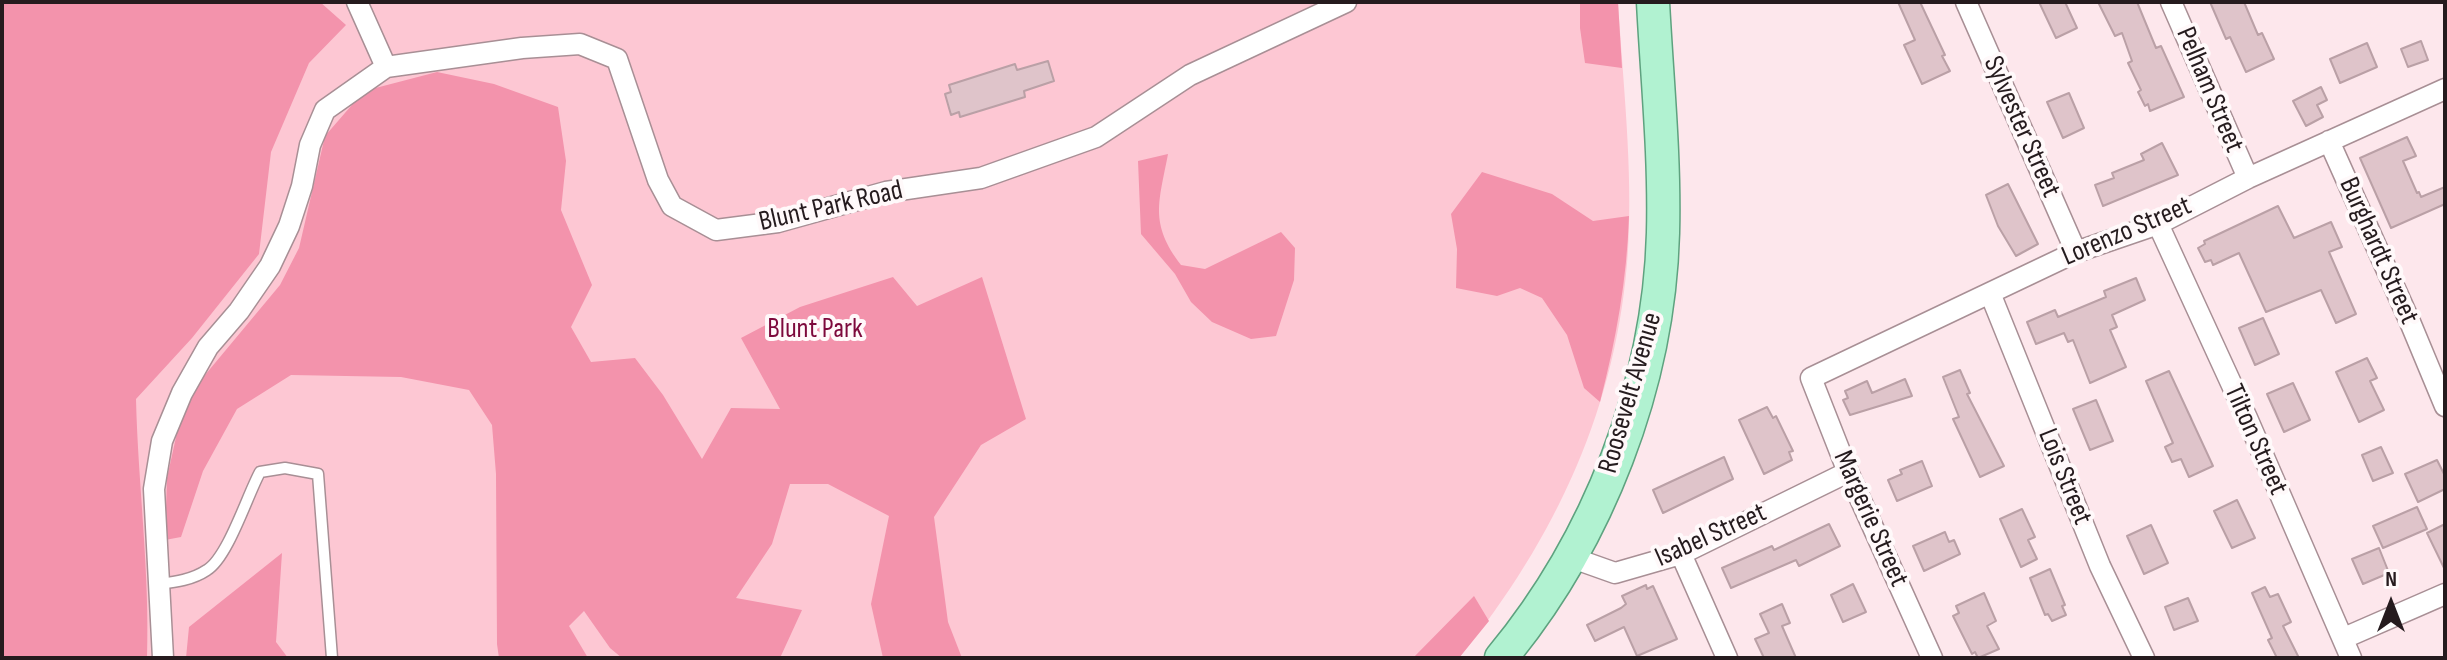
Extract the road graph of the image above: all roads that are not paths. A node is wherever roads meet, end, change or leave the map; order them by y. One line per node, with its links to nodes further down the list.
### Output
1 (357, 2): 6 (street)
2 (1346, 2): 6 (street, Blunt Park Road)
3 (1653, 2): 17 (main road, Roosevelt Avenue)
4 (1966, 2): 11 (street, Sylvester Street)
5 (2171, 2): 9 (street, Pelham Street)
6 (386, 67): 18 (street, Blunt Park Road)
7 (2445, 89): 8 (street, Lorenzo Street)
8 (2329, 141): 9 (street, Lorenzo Street); 14 (street, Burghardt Street)
9 (2248, 178): 10 (street, Lorenzo Street)
10 (2158, 224): 11 (street, Lorenzo Street); 20 (street, Tilton Street)
11 (2076, 252): 12 (street, Lorenzo Street)
12 (1990, 293): 13 (street, Lorenzo Street); 26 (street, Lois Street)
13 (1811, 378): 15 (street, Margerie Street)
14 (2445, 406)
15 (1848, 472): 16 (street, Isabel Street); 25 (street, Margerie Street)
16 (1681, 554): 17 (street, Isabel Street); 24 (street)
17 (1570, 557): 23 (main road, Roosevelt Avenue)
18 (159, 584): 21 (street, Blunt Park Road); 22 (lane)
19 (2445, 594): 20 (street)
20 (2344, 638): 27 (street, Tilton Street)
21 (163, 658)
22 (332, 658)
23 (1501, 658)
24 (1727, 658)
25 (1932, 658)
26 (2144, 658)
27 (2351, 658)

